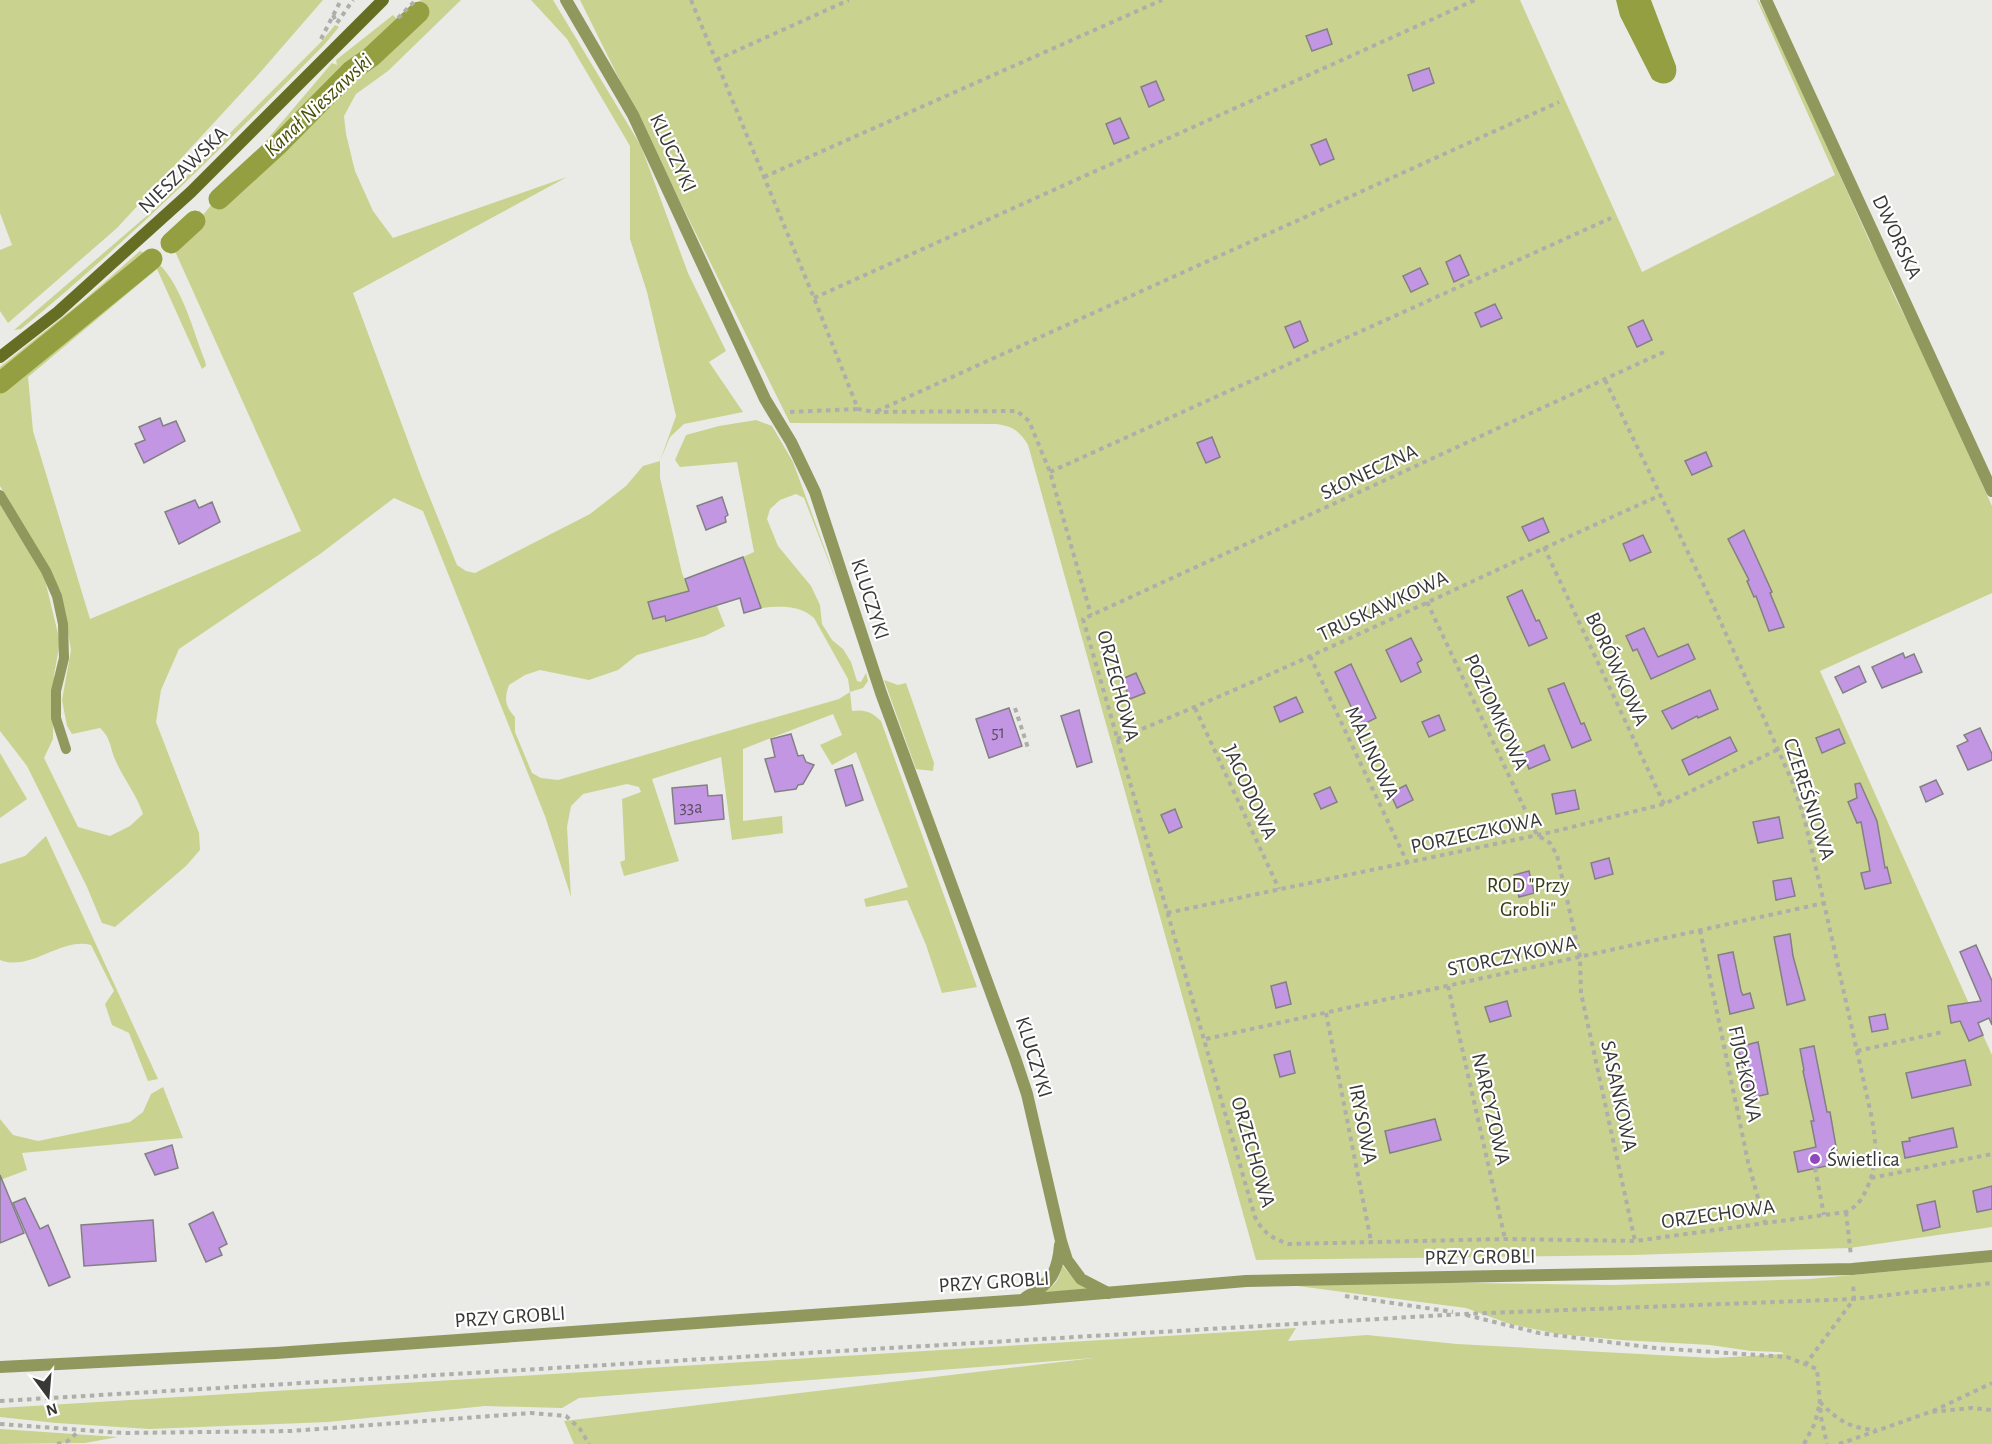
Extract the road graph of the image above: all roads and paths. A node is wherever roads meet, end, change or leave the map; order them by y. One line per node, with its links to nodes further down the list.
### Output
1 (341, 0): 11 (path)
2 (353, 0): 11 (path)
3 (383, 0): 20 (main road, NIESZAWSKA)
4 (416, 0): 12 (path)
5 (566, 0): 24 (street, KLUCZYKI)
6 (691, 0): 14 (path)
7 (849, 0): 14 (path)
8 (1162, 0): 16 (path)
9 (1475, 0): 18 (path)
10 (1766, 0): 26 (street, DWORSKA)
11 (333, 14): 13 (path)
12 (398, 18)
13 (320, 41)
14 (716, 60): 16 (path)
15 (1559, 102): 23 (path)
16 (764, 177): 18 (path)
17 (1611, 218): 25 (path)
18 (814, 297): 22 (path)
19 (1666, 351): 21 (path, SŁONECZNA)
20 (0, 357)
21 (1605, 380): 28 (path, CZEREŚNIOWA); 31 (path, SŁONECZNA)
22 (858, 409): 23 (path); 24 (path)
23 (875, 412): 25 (path)
24 (773, 413): 62 (street, KLUCZYKI)
25 (1050, 472): 31 (path)
26 (1992, 491)
27 (0, 495): 37 (lane)
28 (1661, 495): 29 (path, TRUSKAWKOWA); 38 (path, CZEREŚNIOWA)
29 (1544, 547): 30 (path, TRUSKAWKOWA); 40 (path, BORÓWKOWA)
30 (1427, 602): 33 (path, TRUSKAWKOWA); 42 (path, POZIOMKOWA)
31 (1091, 615): 32 (path, SŁONECZNA)
32 (1083, 619): 36 (path, ORZECHOWA)
33 (1311, 656): 35 (path, TRUSKAWKOWA); 44 (path, MALINOWA)
34 (1015, 708): 39 (path)
35 (1195, 708): 36 (path, TRUSKAWKOWA); 45 (path, JAGODOWA)
36 (1117, 739): 47 (path, ORZECHOWA)
37 (66, 749)
38 (1779, 749): 40 (path, PORZECZKOWA); 46 (path, CZEREŚNIOWA)
39 (1029, 751)
40 (1664, 804): 41 (path, PORZECZKOWA)
41 (1552, 832): 42 (path, PORZECZKOWA); 43 (path)
42 (1537, 835): 43 (path); 44 (path, PORZECZKOWA)
43 (1550, 843): 49 (path, SASANKOWA)
44 (1407, 862): 45 (path, PORZECZKOWA)
45 (1279, 889): 47 (path, PORZECZKOWA)
46 (1824, 903): 48 (path, STORCZYKOWA); 54 (path, CZEREŚNIOWA)
47 (1167, 913): 53 (path, ORZECHOWA)
48 (1700, 930): 49 (path, STORCZYKOWA); 60 (path, FIJOŁKOWA)
49 (1580, 957): 50 (path, STORCZYKOWA); 64 (path, SASANKOWA)
50 (1448, 986): 51 (path, STORCZYKOWA); 61 (path, NARCYZOWA)
51 (1326, 1012): 53 (path, STORCZYKOWA); 63 (path, IRYSOWA)
52 (1943, 1032): 54 (path)
53 (1206, 1039): 63 (path, ORZECHOWA)
54 (1857, 1051): 57 (path, CZEREŚNIOWA)
55 (1992, 1154): 57 (path)
56 (1815, 1168): 59 (path)
57 (1871, 1178): 58 (path, CZEREŚNIOWA)
58 (1846, 1212): 59 (path, ORZECHOWA); 65 (path)
59 (1824, 1215): 60 (path, ORZECHOWA)
60 (1765, 1223): 64 (path, ORZECHOWA)
61 (1505, 1239): 63 (path, ORZECHOWA); 64 (path, ORZECHOWA)
62 (1060, 1241): 69 (street, KLUCZYKI); 72 (street, KLUCZYKI)
63 (1371, 1241)
64 (1635, 1241)
65 (1850, 1248)
66 (1992, 1256): 67 (street, PRZY GROBLI)
67 (1852, 1269): 69 (street, PRZY GROBLI); 71 (path)
68 (1992, 1283): 71 (path)
69 (1108, 1293): 72 (street, PRZY GROBLI)
70 (1337, 1295): 73 (path)
71 (1854, 1299): 73 (path); 74 (path)
72 (1022, 1300): 75 (street, PRZY GROBLI)
73 (1462, 1314): 74 (path); 77 (path)
74 (1805, 1365): 78 (path)
75 (0, 1367)
76 (1992, 1383): 80 (path)
77 (0, 1401)
78 (1820, 1402): 83 (path); 86 (path); 87 (path)
79 (1992, 1410): 80 (path)
80 (1930, 1412): 83 (path)
81 (0, 1424): 82 (path)
82 (80, 1430): 84 (path); 85 (path)
83 (1879, 1430): 88 (path)
84 (57, 1444)
85 (589, 1444)
86 (1804, 1444)
87 (1827, 1444)
88 (1839, 1444)

